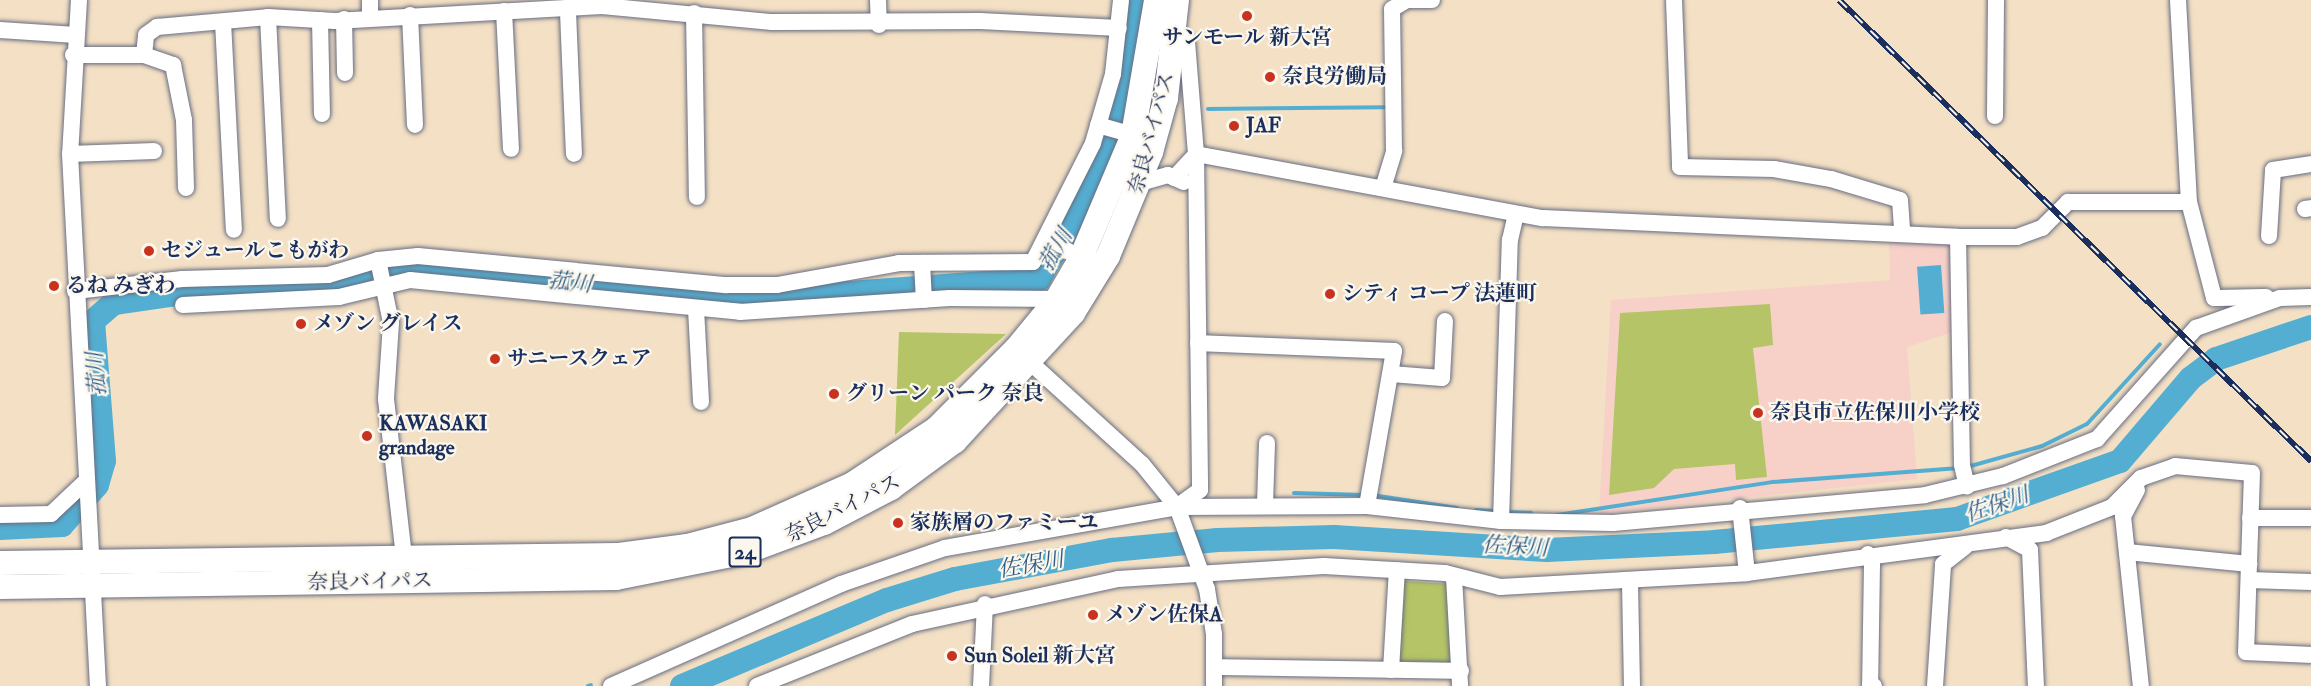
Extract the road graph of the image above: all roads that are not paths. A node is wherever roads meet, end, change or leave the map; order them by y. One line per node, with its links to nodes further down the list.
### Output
1 (79, 0): 27 (street)
2 (878, 0): 23 (street)
3 (1121, 0): 24 (street)
4 (1156, 0): 34 (highway, 奈良バイパス / 24)
5 (1177, 0): 26 (highway, 奈良バイパス / 24)
6 (1407, 0): 7 (street); 44 (street)
7 (1432, 0)
8 (1674, 0): 51 (street)
9 (1996, 0): 32 (street)
10 (2178, 0): 47 (street)
11 (602, 3): 16 (street); 17 (street)
12 (458, 6): 15 (street); 18 (street)
13 (543, 6): 15 (street); 16 (street)
14 (370, 8): 18 (street); 20 (street)
15 (504, 11): 35 (street)
16 (568, 12): 38 (street)
17 (694, 13): 23 (street); 46 (street)
18 (410, 15): 33 (street)
19 (268, 17): 21 (street); 22 (street); 49 (street)
20 (344, 19): 21 (street); 30 (street)
21 (320, 20): 31 (street)
22 (224, 22): 29 (street); 50 (street)
23 (879, 25): 24 (street)
24 (1119, 28): 34 (street)
25 (0, 30): 27 (street)
26 (1176, 32): 39 (street); 43 (highway, 奈良バイパス / 24)
27 (76, 35): 28 (street)
28 (73, 55): 29 (street); 37 (street)
29 (144, 55): 41 (street)
30 (345, 73)
31 (322, 114)
32 (1995, 116)
33 (415, 125)
34 (1113, 129): 54 (highway, 奈良バイパス / 24); 54 (street)
35 (511, 149)
36 (154, 151): 37 (street)
37 (70, 154): 59 (street)
38 (574, 154)
39 (1196, 154): 42 (street); 44 (street); 45 (street)
40 (2311, 164): 52 (street)
41 (190, 178)
42 (1174, 178): 43 (street); 45 (street)
43 (1140, 183): 69 (highway, 奈良バイパス / 24)
44 (1383, 188): 48 (street)
45 (1196, 196): 68 (street)
46 (697, 197)
47 (2189, 202): 53 (street); 61 (street)
48 (1516, 215): 51 (street); 83 (street)
49 (278, 219)
50 (234, 230)
51 (1902, 232): 53 (street)
52 (2269, 236)
53 (1958, 237): 75 (street)
54 (1062, 247): 56 (street); 63 (highway, 奈良バイパス / 24)
55 (378, 260): 57 (street); 58 (street); 59 (street)
56 (922, 264): 57 (street); 62 (street)
57 (606, 273): 64 (street)
58 (382, 287): 64 (street); 65 (street); 87 (street)
59 (75, 291): 74 (street)
60 (2311, 297): 61 (street)
61 (2280, 298): 75 (street)
62 (923, 299): 63 (street); 66 (street)
63 (1057, 299): 69 (highway, 奈良バイパス / 24)
64 (606, 301): 66 (street)
65 (183, 305)
66 (696, 309): 71 (street)
67 (1445, 321): 70 (street)
68 (1198, 343): 70 (street); 79 (street)
69 (1023, 356): 79 (street); 87 (highway, 奈良バイパス / 24); 93 (highway, 奈良バイパス / 24)
70 (1390, 374): 77 (street)
71 (701, 402)
72 (1267, 443): 76 (street)
73 (2141, 478): 81 (street); 84 (street); 85 (street)
74 (85, 484): 80 (street); 93 (street)
75 (1967, 486): 78 (street)
76 (1265, 504): 77 (street); 79 (street)
77 (1367, 506): 83 (street)
78 (1741, 512): 83 (street); 90 (street)
79 (1179, 513): 89 (street); 104 (street)
80 (0, 514)
81 (2250, 518): 82 (street); 92 (street)
82 (2311, 518)
83 (1501, 521)
84 (2000, 535): 86 (street); 110 (street); 111 (street)
85 (2127, 552): 92 (street); 112 (street)
86 (1868, 554): 90 (street); 109 (street)
87 (404, 558): 93 (highway, 奈良バイパス / 24)
88 (0, 563): 93 (highway, 奈良バイパス / 24)
89 (1201, 568): 91 (street); 98 (street); 100 (street)
90 (1746, 568): 96 (street)
91 (1397, 570): 94 (street); 101 (street)
92 (2249, 572): 95 (street); 99 (street)
93 (91, 575): 97 (highway, 奈良バイパス / 24); 103 (street)
94 (1454, 577): 96 (street); 102 (street)
95 (2311, 582)
96 (1630, 583): 108 (street)
97 (0, 587)
98 (986, 604): 105 (street); 106 (street)
99 (2311, 655)
100 (1214, 667): 101 (street); 107 (street)
101 (1391, 670): 102 (street)
102 (1461, 678)
103 (98, 686)
104 (611, 686)
105 (758, 686)
106 (981, 686)
107 (1214, 686)
108 (1632, 686)
109 (1874, 686)
110 (1935, 686)
111 (2036, 686)
112 (2142, 686)

